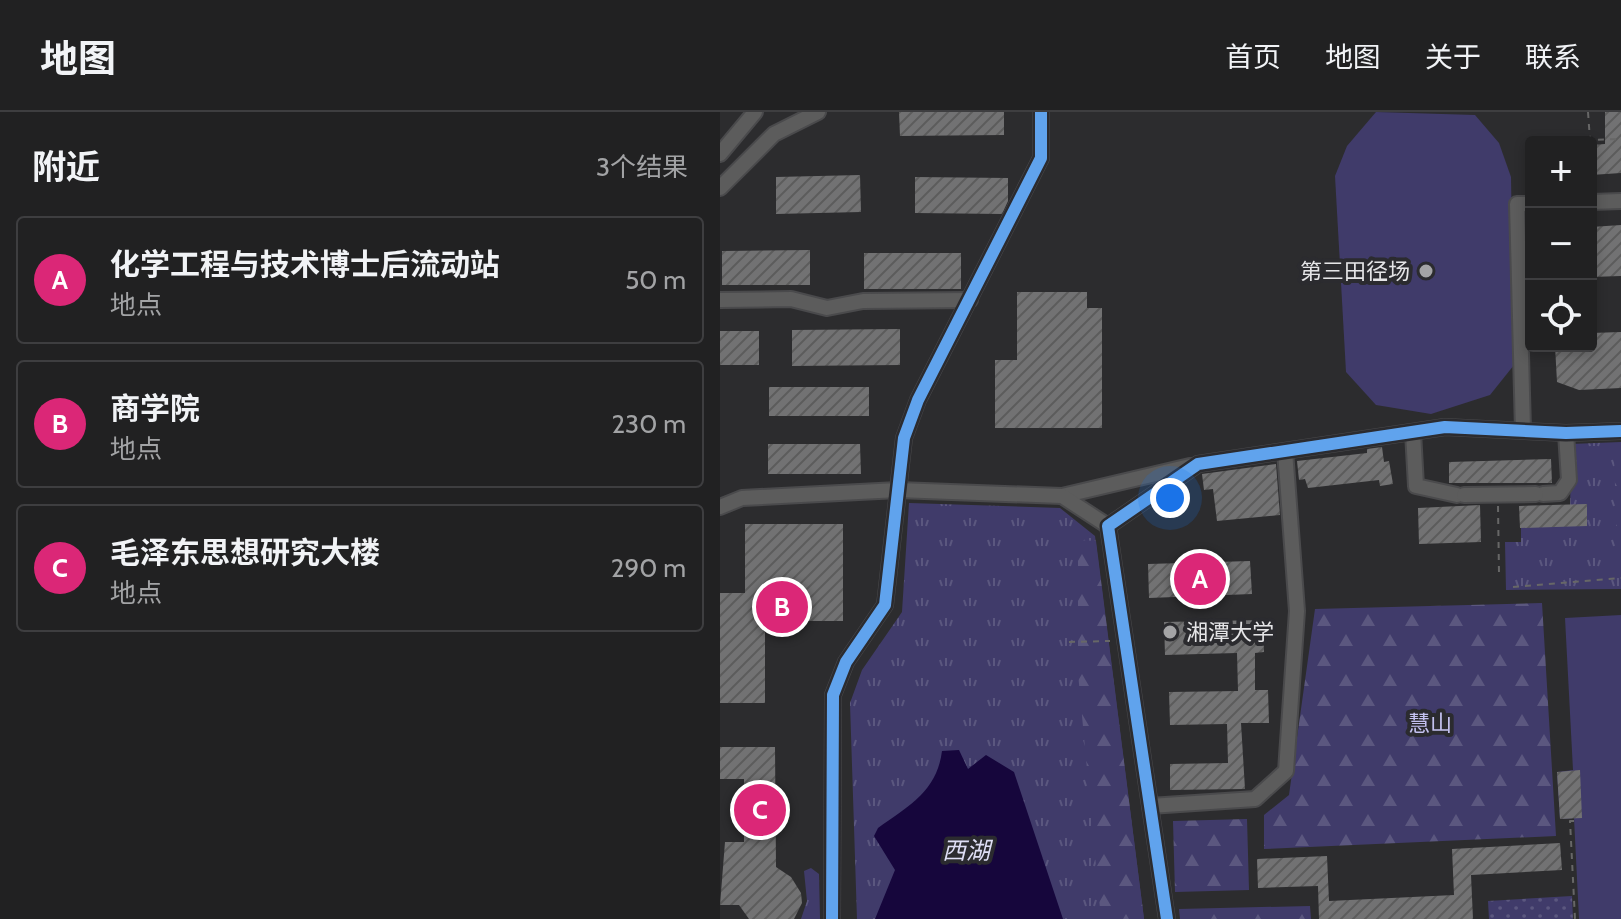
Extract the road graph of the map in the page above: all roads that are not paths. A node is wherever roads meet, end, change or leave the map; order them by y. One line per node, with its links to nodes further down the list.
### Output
1 (755, 112): 4 (street)
2 (818, 112): 5 (street)
3 (1041, 112): 10 (street)
4 (720, 154)
5 (720, 188)
6 (1621, 201): 7 (street)
7 (1597, 202)
8 (1524, 204): 11 (street)
9 (720, 300): 10 (street)
10 (970, 300): 17 (street)
11 (1523, 430): 13 (street); 14 (street)
12 (1621, 431): 14 (street)
13 (1413, 432): 14 (street); 15 (street)
14 (1566, 433)
15 (1285, 451): 16 (street); 21 (street)
16 (1198, 464): 18 (street); 20 (street)
17 (898, 490): 18 (street); 19 (street); 22 (street)
18 (1062, 496): 20 (street)
19 (720, 507)
20 (1108, 526): 21 (street)
21 (1150, 806): 23 (street)
22 (832, 919)
23 (1167, 919)

